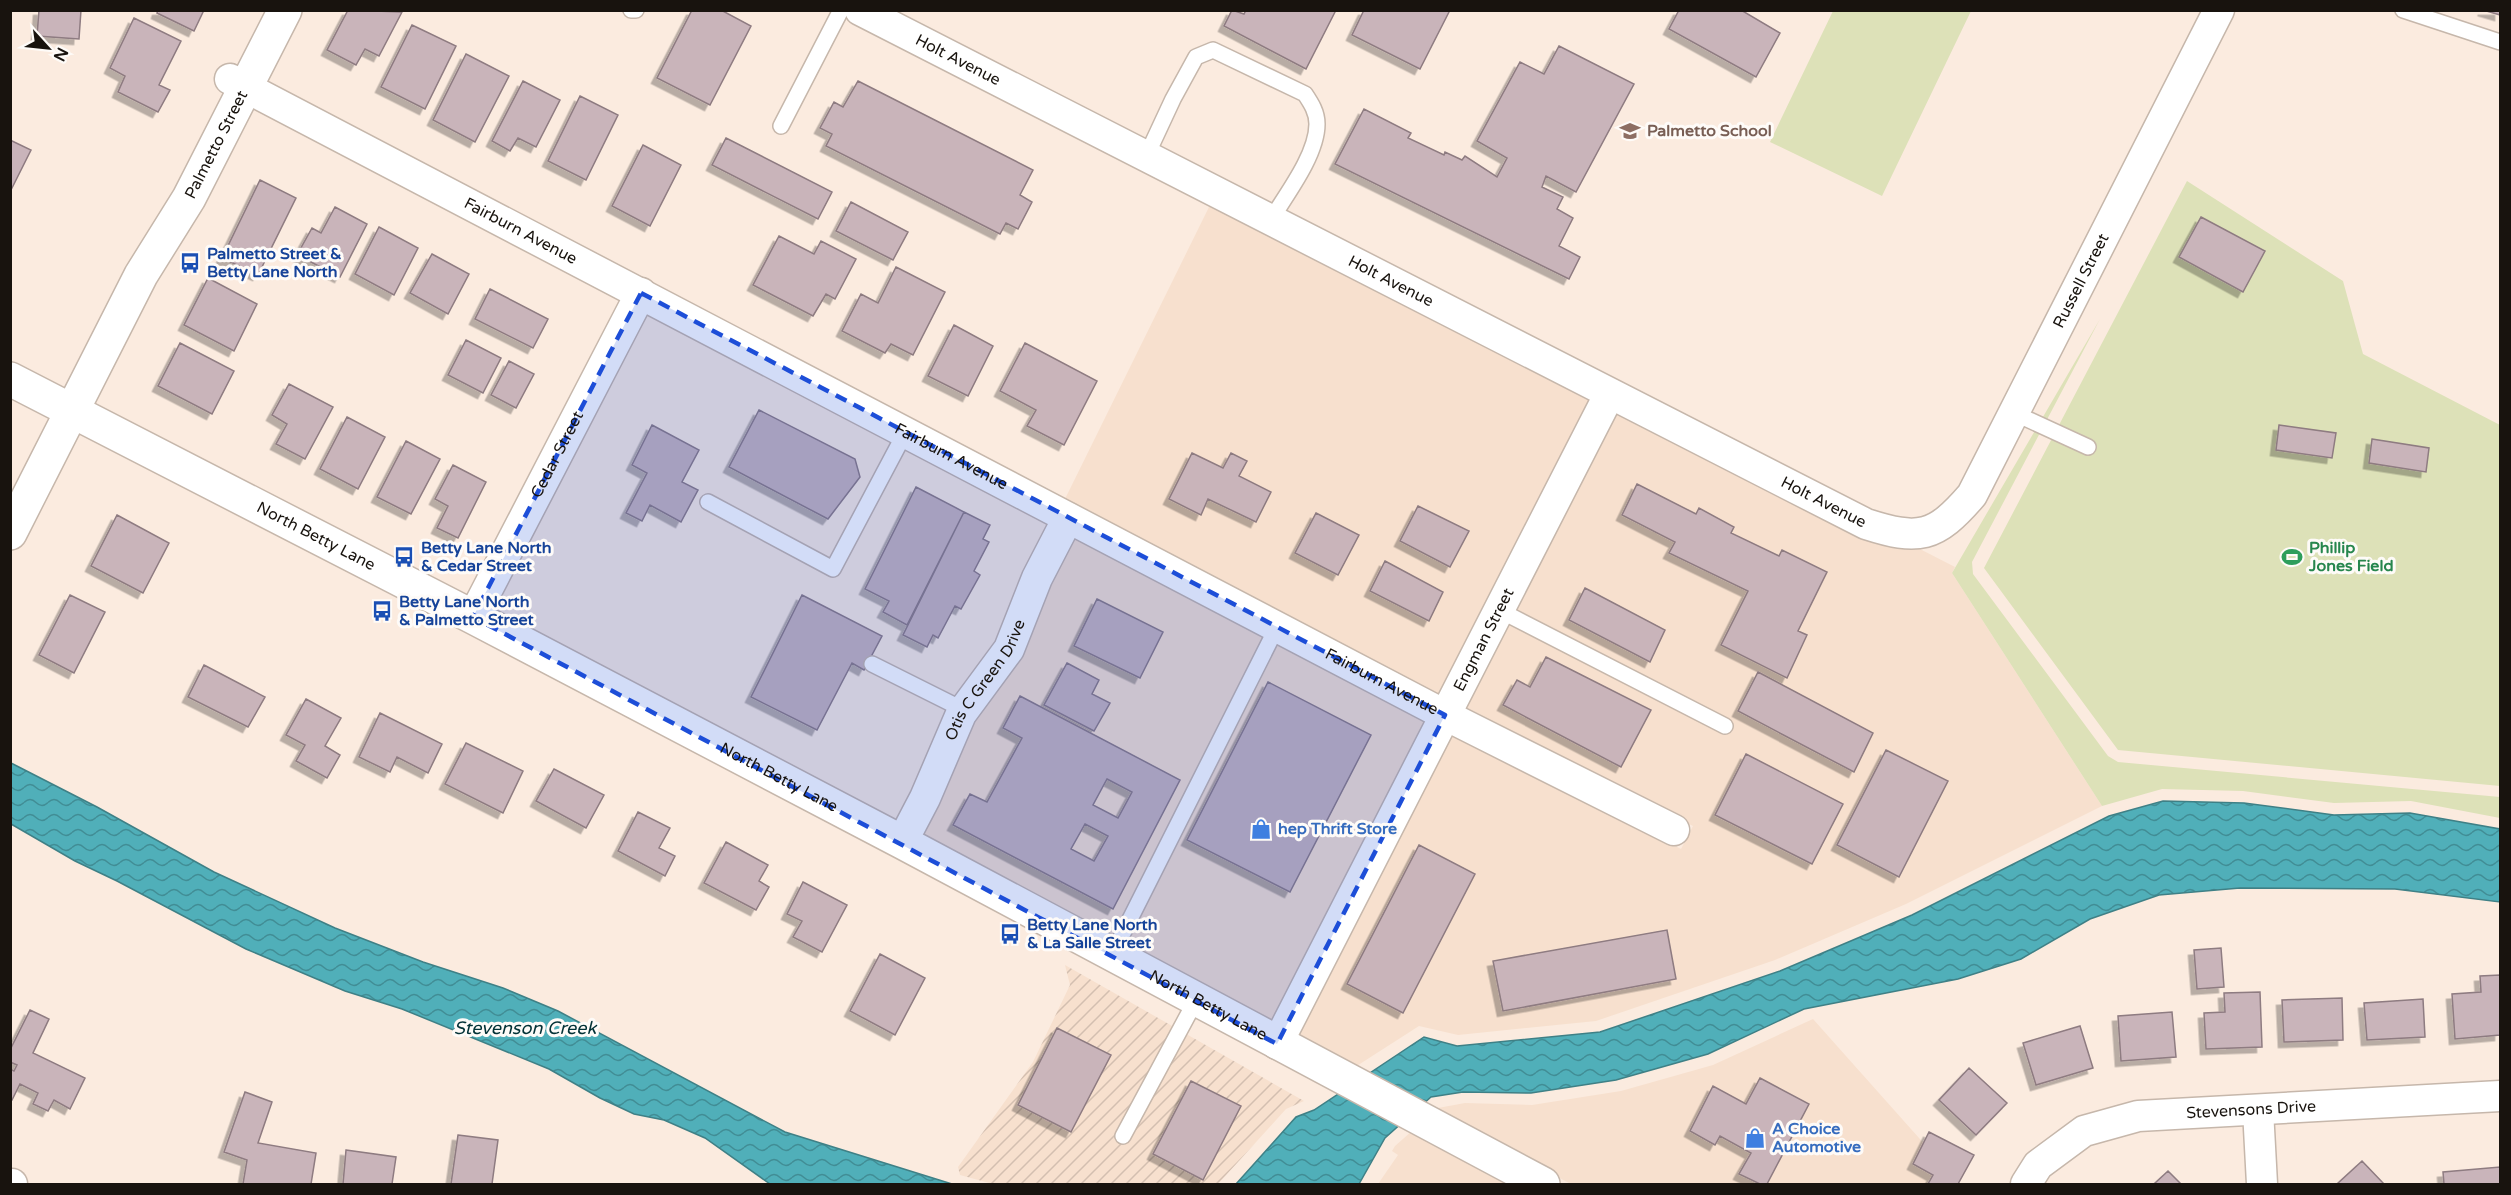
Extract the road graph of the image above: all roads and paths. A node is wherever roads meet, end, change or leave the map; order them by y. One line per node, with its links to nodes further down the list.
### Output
1 (265, 10): 10 (street, Palmetto Street)
2 (285, 10): 10 (street, Palmetto Street)
3 (631, 10): 4 (lane)
4 (636, 10)
5 (841, 10): 11 (lane)
6 (860, 10): 12 (street, Holt Avenue)
7 (2219, 10): 18 (street, Russell Street)
8 (2403, 10): 9 (lane)
9 (2500, 42)
10 (238, 83): 14 (street, Fairburn Avenue); 17 (street, Palmetto Street)
11 (781, 126)
12 (1146, 157): 13 (street, Holt Avenue); 13 (lane)
13 (1270, 221): 16 (street, Holt Avenue)
14 (641, 293): 19 (street, Fairburn Avenue); 26 (street, Cedar Street)
15 (10, 379): 17 (street, North Betty Lane)
16 (1609, 395): 24 (street, Holt Avenue); 25 (street, Engman Street)
17 (72, 410): 23 (street, Palmetto Street); 26 (street, North Betty Lane)
18 (2014, 413): 20 (lane); 24 (street, Russell Street)
19 (905, 433): 21 (lane); 22 (street, Fairburn Avenue)
20 (2088, 447)
21 (708, 502)
22 (1068, 518): 27 (street, Fairburn Avenue); 29 (street, Otis C Green Drive)
23 (10, 533)
24 (1926, 534)
25 (1499, 610): 30 (street, Engman Street); 31 (lane)
26 (473, 617): 33 (street, North Betty Lane)
27 (1277, 627): 30 (street, Fairburn Avenue); 34 (lane)
28 (872, 664): 29 (lane)
29 (964, 710): 33 (street, Otis C Green Drive)
30 (1445, 715): 32 (street, Fairburn Avenue); 36 (street, Engman Street)
31 (1725, 726)
32 (1674, 830)
33 (902, 842): 34 (street, North Betty Lane)
34 (1112, 955): 35 (street, North Betty Lane)
35 (1196, 1000): 36 (street, North Betty Lane); 39 (lane)
36 (1277, 1044): 40 (street, North Betty Lane)
37 (2500, 1096): 38 (street, Stevensons Drive)
38 (2258, 1110): 41 (street, Stevensons Drive); 42 (street)
39 (1123, 1136)
40 (1543, 1185)
41 (2026, 1185)
42 (2262, 1185)

